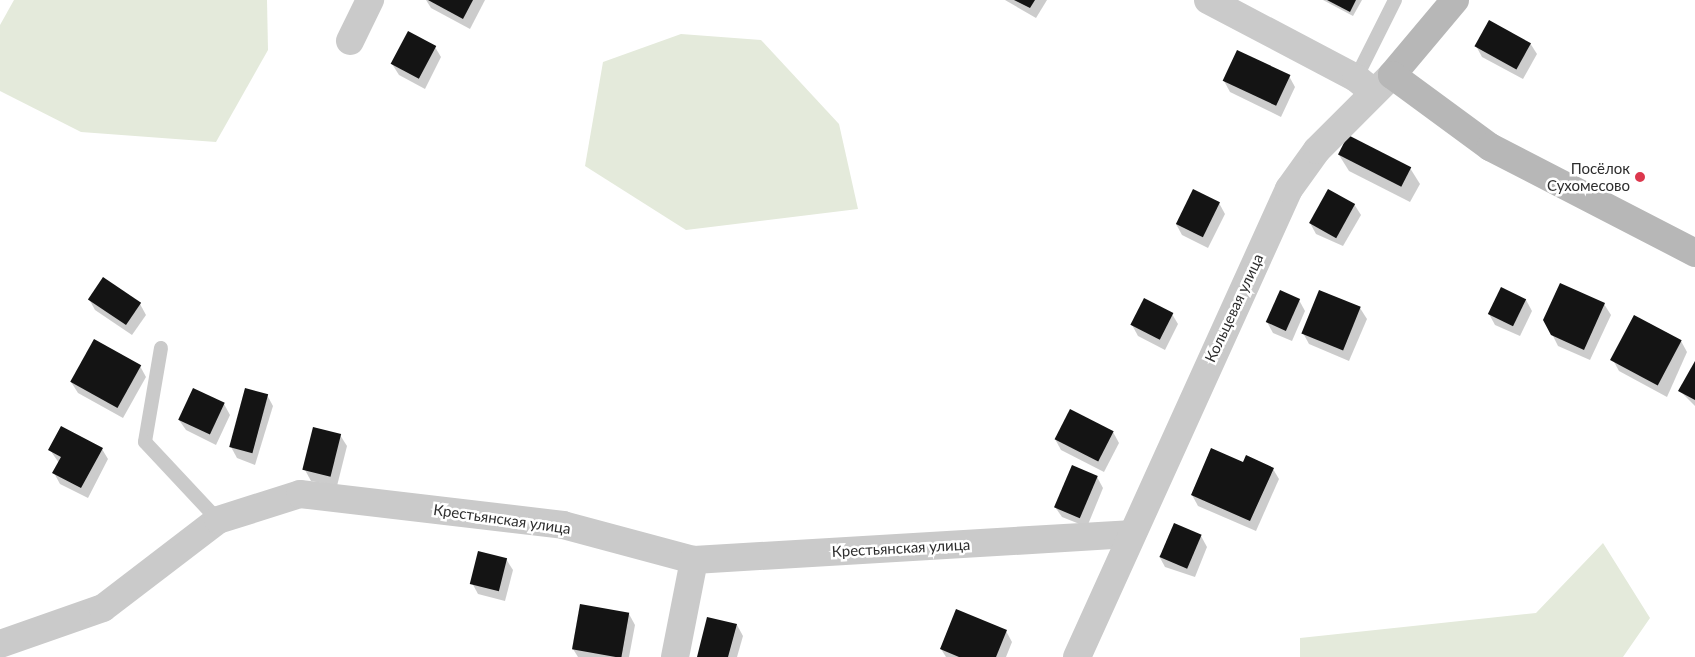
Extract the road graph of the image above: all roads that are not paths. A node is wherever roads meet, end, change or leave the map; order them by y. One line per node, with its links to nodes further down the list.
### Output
1 (370, 0): 5 (street)
2 (1208, 0): 6 (street)
3 (1395, 0): 6 (lane)
4 (1455, 0): 6 (main road, Кольцевая улица)
5 (350, 41)
6 (1373, 81): 7 (main road); 10 (street, Кольцевая улица)
7 (1695, 253)
8 (162, 348): 9 (lane)
9 (218, 520): 11 (street, Крестьянская улица); 12 (street, Крестьянская улица)
10 (1129, 534): 11 (street, Крестьянская улица); 14 (street, Кольцевая улица)
11 (694, 560): 13 (street)
12 (0, 644)
13 (675, 657)
14 (1077, 657)

